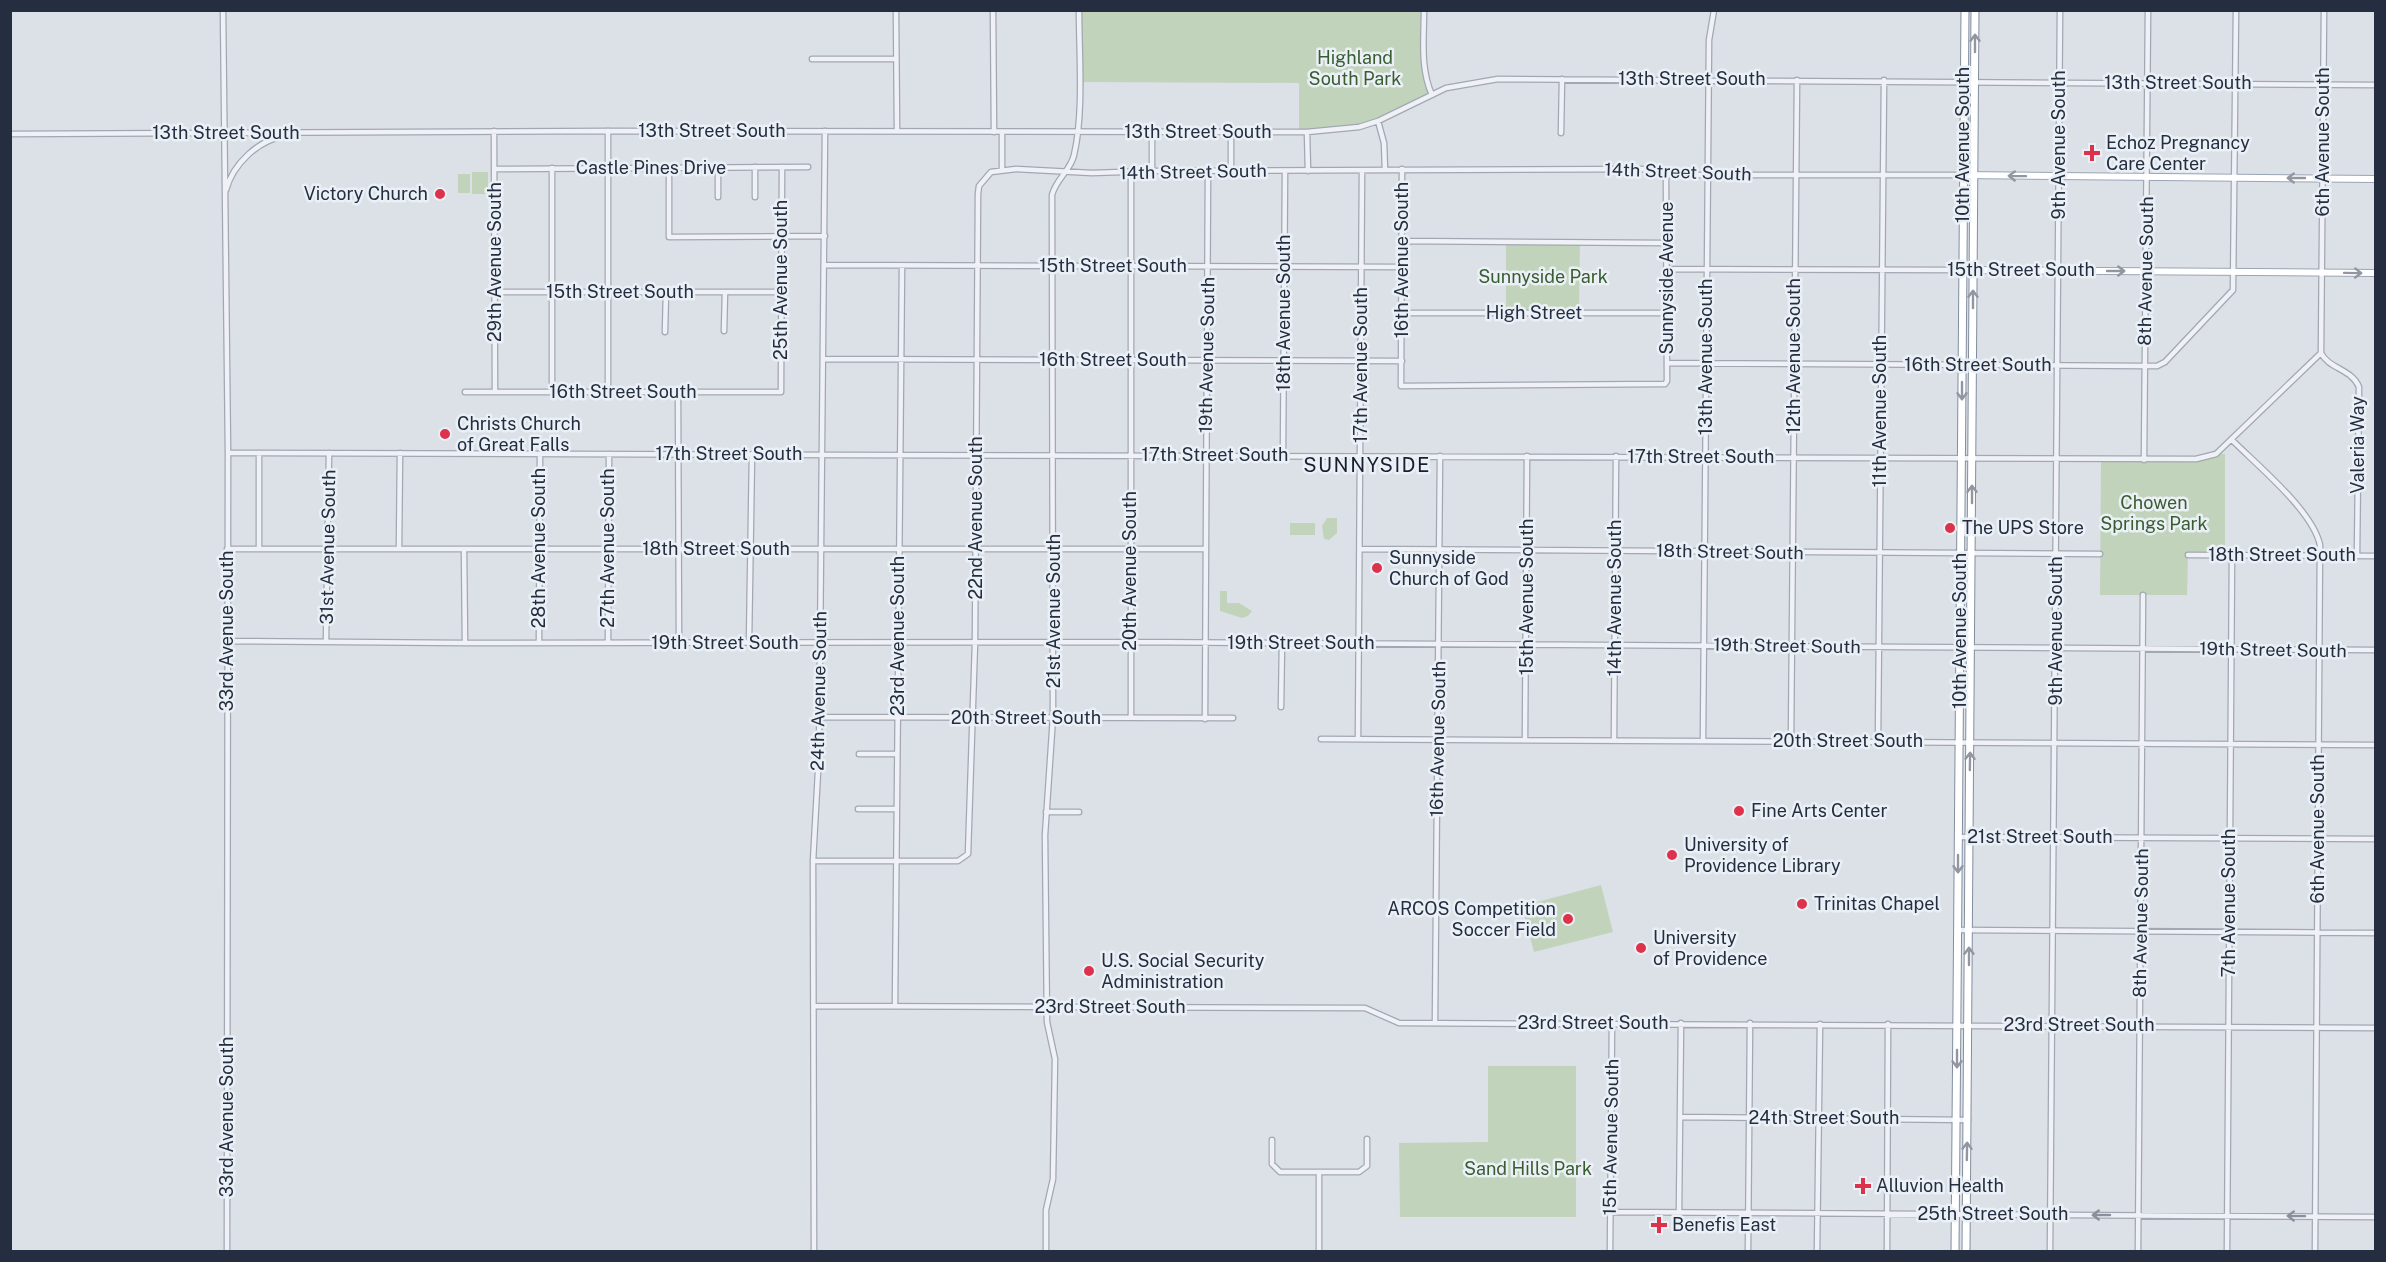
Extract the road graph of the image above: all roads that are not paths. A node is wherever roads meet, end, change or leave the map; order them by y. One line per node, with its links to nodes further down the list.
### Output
1 (223, 10): 37 (street, 33rd Avenue South)
2 (896, 10): 13 (street)
3 (993, 10): 32 (street)
4 (1079, 10): 34 (street, 21st Avenue South)
5 (1424, 10): 26 (street)
6 (1713, 10): 16 (street, 13th Avenue South)
7 (1965, 10): 19 (highway, 10th Avenue South)
8 (1975, 10): 20 (highway, 10th Avenue South, one-way to 8)
9 (2060, 10): 21 (street, 9th Avenue South)
10 (2148, 10): 22 (street, 8th Avenue South)
11 (2236, 10): 23 (street)
12 (2324, 10): 24 (street, 6th Avenue South)
13 (896, 58): 14 (street); 31 (street)
14 (812, 59)
15 (1562, 79): 16 (street, 13th Street South); 26 (street, 13th Street South); 40 (street)
16 (1709, 80): 17 (street, 13th Street South); 61 (street, 13th Avenue South)
17 (1797, 80): 18 (street, 13th Street South); 63 (street, 12th Avenue South)
18 (1884, 80): 19 (street, 13th Street South); 64 (street, 11th Avenue South)
19 (1964, 81): 20 (street, 13th Street South); 65 (highway, 10th Avenue South)
20 (1975, 81): 21 (street, 13th Street South); 66 (highway, 10th Avenue South)
21 (2060, 82): 22 (street, 13th Street South); 67 (street, 9th Avenue South)
22 (2148, 83): 23 (street, 13th Street South); 68 (street, 8th Avenue South)
23 (2235, 84): 24 (street, 13th Street South); 69 (street)
24 (2324, 84): 25 (street, 13th Street South); 70 (street, 6th Avenue South)
25 (2376, 85)
26 (1432, 95): 27 (street, 13th Street South)
27 (1378, 121): 36 (street, 13th Street South); 52 (street)
28 (494, 131): 29 (street, 13th Street South); 38 (street, 13th Street South); 44 (street, 29th Avenue South)
29 (608, 131): 30 (street, 13th Street South); 46 (street)
30 (825, 131): 31 (street, 13th Street South); 76 (street, 24th Avenue South)
31 (897, 131): 32 (street, 13th Street South)
32 (993, 132): 33 (street, 13th Street South)
33 (1002, 132): 34 (street, 13th Street South); 50 (street)
34 (1078, 132): 39 (street, 13th Street South); 53 (street, 21st Avenue South)
35 (1231, 132): 36 (street, 13th Street South); 39 (street, 13th Street South); 60 (street)
36 (1307, 132): 57 (street)
37 (222, 133): 38 (street, 13th Street South); 41 (street, 13th Street South); 72 (street, 33rd Avenue South)
38 (303, 133): 72 (street)
39 (1152, 133): 54 (street)
40 (1561, 133)
41 (10, 134)
42 (782, 167): 43 (street, Castle Pines Drive); 49 (street, Castle Pines Drive); 75 (street, 25th Avenue South)
43 (808, 167)
44 (494, 168): 45 (street, Castle Pines Drive); 99 (street, 29th Avenue South)
45 (552, 168): 46 (street, Castle Pines Drive); 100 (street)
46 (608, 168): 47 (street, Castle Pines Drive); 101 (street)
47 (669, 168): 48 (street, Castle Pines Drive); 75 (street)
48 (718, 168): 49 (street, Castle Pines Drive); 73 (street)
49 (755, 168): 74 (street)
50 (1002, 169): 53 (street, 14th Street South); 82 (street, 22nd Avenue South)
51 (1402, 169): 52 (street, 14th Street South); 62 (street, 14th Street South); 77 (street, 16th Avenue South)
52 (1385, 170): 58 (street, 14th Street South)
53 (1066, 171): 59 (street, 14th Street South); 80 (street, 21st Avenue South)
54 (1152, 171): 55 (street, 14th Street South); 59 (street, 14th Street South)
55 (1208, 171): 60 (street, 14th Street South); 84 (street, 19th Avenue South)
56 (1285, 171): 57 (street, 14th Street South); 60 (street, 14th Street South); 85 (street, 18th Avenue South)
57 (1308, 171): 58 (street, 14th Street South)
58 (1362, 171): 86 (street, 17th Avenue South)
59 (1131, 172): 83 (street, 20th Avenue South)
60 (1231, 172)
61 (1707, 174): 62 (street, 14th Street South); 63 (street, 14th Street South); 89 (street, 13th Avenue South)
62 (1666, 175): 78 (street, Sunnyside Avenue)
63 (1795, 175): 64 (street, 14th Street South); 90 (street, 12th Avenue South)
64 (1883, 175): 65 (street, 14th Street South); 91 (street, 11th Avenue South)
65 (1962, 175): 66 (main road, 14th Street South); 93 (highway, 10th Avenue South)
66 (1975, 175): 67 (main road, 14th Street South, one-way to 66); 92 (highway, 10th Avenue South)
67 (2059, 176): 68 (main road, 14th Street South); 94 (street, 9th Avenue South)
68 (2147, 176): 69 (main road, 14th Street South); 95 (street, 8th Avenue South)
69 (2234, 178): 70 (main road, 14th Street South, one-way to 69); 96 (street)
70 (2323, 178): 71 (main road, 14th Street South); 97 (street, 6th Avenue South)
71 (2376, 179)
72 (224, 195): 135 (street, 33rd Avenue South)
73 (718, 197)
74 (755, 198)
75 (782, 236): 76 (street); 104 (street, 25th Avenue South)
76 (825, 236): 79 (street, 24th Avenue South)
77 (1402, 241): 78 (street); 87 (street, 16th Avenue South)
78 (1666, 243): 88 (street, Sunnyside Avenue)
79 (825, 265): 81 (street, 15th Street South); 110 (street, 24th Avenue South)
80 (1052, 265): 82 (street, 15th Street South); 83 (street, 15th Street South); 115 (street, 21st Avenue South)
81 (902, 266): 82 (street, 15th Street South); 113 (street, 23rd Avenue South)
82 (978, 266): 114 (street, 22nd Avenue South)
83 (1131, 266): 84 (street, 15th Street South); 111 (street, 20th Avenue South)
84 (1208, 266): 85 (street, 15th Street South); 112 (street, 19th Avenue South)
85 (1285, 266): 86 (street, 15th Street South); 116 (street, 18th Avenue South)
86 (1361, 266): 87 (street, 15th Street South); 117 (street, 17th Avenue South)
87 (1402, 267): 105 (street, 16th Avenue South)
88 (1666, 269): 89 (street, 15th Street South); 106 (street, Sunnyside Avenue)
89 (1707, 269): 90 (street, 15th Street South); 120 (street, 13th Avenue South)
90 (1794, 269): 91 (street, 15th Street South); 121 (street, 12th Avenue South)
91 (1882, 269): 93 (street, 15th Street South); 122 (street, 11th Avenue South)
92 (1973, 269): 93 (main road, 15th Street South); 94 (main road, 15th Street South); 124 (highway, 10th Avenue South, one-way to 92)
93 (1963, 270): 123 (highway, 10th Avenue South)
94 (2058, 270): 95 (main road, 15th Street South, one-way to 95); 125 (street, 9th Avenue South)
95 (2146, 271): 96 (main road, 15th Street South); 126 (street, 8th Avenue South)
96 (2234, 272): 97 (main road, 15th Street South); 126 (street)
97 (2322, 273): 98 (main road, 15th Street South, one-way to 98); 109 (street, 6th Avenue South)
98 (2376, 273)
99 (495, 292): 100 (street, 15th Street South); 129 (street, 29th Avenue South)
100 (552, 292): 101 (street, 15th Street South); 130 (street)
101 (608, 292): 102 (street, 15th Street South); 131 (street)
102 (666, 292): 103 (street, 15th Street South); 108 (street)
103 (725, 292): 104 (street, 15th Street South); 107 (street)
104 (781, 292): 133 (street, 25th Avenue South)
105 (1402, 313): 106 (street, High Street); 118 (street, 16th Avenue South)
106 (1667, 313): 119 (street, Sunnyside Avenue)
107 (724, 331)
108 (665, 332)
109 (2321, 353): 134 (street, 17th Street South); 190 (street, Valeria Way)
110 (824, 359): 113 (street, 16th Street South); 139 (street, 24th Avenue South)
111 (1131, 359): 112 (street, 16th Street South); 115 (street, 16th Street South); 146 (street, 20th Avenue South)
112 (1207, 359): 116 (street, 16th Street South); 148 (street, 19th Avenue South)
113 (900, 360): 114 (street, 16th Street South); 144 (street, 23rd Avenue South)
114 (976, 360): 115 (street, 16th Street South); 145 (street, 22nd Avenue South)
115 (1054, 360): 147 (street, 21st Avenue South)
116 (1284, 361): 117 (street, 16th Street South); 149 (street, 18th Avenue South)
117 (1360, 361): 118 (street, 16th Street South); 150 (street, 17th Avenue South)
118 (1402, 362): 127 (street, 16th Avenue South)
119 (1667, 363): 120 (street, 16th Street South); 127 (street, Sunnyside Avenue)
120 (1706, 363): 121 (street, 16th Street South); 154 (street, 13th Avenue South)
121 (1794, 363): 122 (street, 16th Street South); 155 (street, 12th Avenue South)
122 (1881, 364): 123 (street, 16th Street South); 156 (street, 11th Avenue South)
123 (1962, 364): 124 (street, 16th Street South); 157 (highway, 10th Avenue South, one-way to 157)
124 (1974, 364): 125 (street, 16th Street South); 158 (highway, 10th Avenue South)
125 (2057, 365): 126 (street, 16th Street South); 159 (street, 9th Avenue South)
126 (2145, 366): 160 (street, 8th Avenue South)
127 (1667, 381)
128 (465, 392): 129 (street, 16th Street South)
129 (495, 392): 130 (street, 16th Street South)
130 (552, 392): 131 (street, 16th Street South)
131 (608, 392): 132 (street, 16th Street South)
132 (678, 392): 133 (street, 16th Street South); 142 (street)
133 (781, 392)
134 (2232, 440): 160 (street, 17th Street South); 189 (street, 6th Avenue South)
135 (228, 453): 136 (street, 17th Street South); 162 (street, 33rd Avenue South)
136 (259, 453): 137 (street, 17th Street South); 163 (street)
137 (329, 453): 138 (street, 17th Street South); 164 (street, 31st Avenue South)
138 (400, 453): 140 (street, 17th Street South); 165 (street)
139 (823, 453): 143 (street, 17th Street South); 144 (street, 17th Street South); 171 (street, 24th Avenue South)
140 (540, 454): 141 (street, 17th Street South); 167 (street, 28th Avenue South)
141 (609, 454): 142 (street, 17th Street South); 168 (street, 27th Avenue South)
142 (679, 454): 143 (street, 17th Street South); 169 (street)
143 (752, 454): 170 (street)
144 (899, 454): 145 (street, 17th Street South); 172 (street, 23rd Avenue South)
145 (976, 454): 147 (street, 17th Street South); 173 (street, 22nd Avenue South)
146 (1130, 454): 147 (street, 17th Street South); 148 (street, 17th Street South); 161 (street, 20th Avenue South)
147 (1054, 455): 174 (street, 21st Avenue South)
148 (1206, 455): 149 (street, 17th Street South); 175 (street, 19th Avenue South)
149 (1283, 455): 150 (street, 17th Street South)
150 (1360, 455): 151 (street, 17th Street South); 176 (street, 17th Avenue South)
151 (1440, 456): 152 (street, 17th Street South); 177 (street, 16th Avenue South)
152 (1527, 456): 153 (street, 17th Street South); 178 (street, 15th Avenue South)
153 (1617, 456): 154 (street, 17th Street South); 179 (street, 14th Avenue South)
154 (1705, 457): 155 (street, 17th Street South); 180 (street, 13th Avenue South)
155 (1793, 457): 156 (street, 17th Street South); 181 (street, 12th Avenue South)
156 (1880, 458): 157 (street, 17th Street South); 183 (street, 11th Avenue South)
157 (1961, 459): 158 (street, 17th Street South); 184 (highway, 10th Avenue South)
158 (1972, 459): 159 (street, 17th Street South); 182 (highway, 10th Avenue South, one-way to 158)
159 (2057, 459): 160 (street, 17th Street South); 185 (street, 9th Avenue South)
160 (2144, 460)
161 (1130, 548): 174 (street, 18th Street South); 175 (street, 18th Street South); 199 (street, 20th Avenue South)
162 (227, 549): 163 (street, 18th Street South); 193 (street, 33rd Avenue South)
163 (260, 549): 164 (street, 18th Street South)
164 (328, 549): 165 (street, 18th Street South); 194 (street, 31st Avenue South)
165 (399, 549): 166 (street, 18th Street South)
166 (464, 549): 167 (street, 18th Street South); 205 (street)
167 (538, 549): 168 (street, 18th Street South); 195 (street, 28th Avenue South)
168 (609, 549): 169 (street, 18th Street South); 196 (street, 27th Avenue South)
169 (678, 549): 170 (street, 18th Street South); 200 (street)
170 (751, 549): 171 (street, 18th Street South); 197 (street)
171 (821, 549): 172 (street, 18th Street South); 201 (street, 24th Avenue South)
172 (898, 549): 173 (street, 18th Street South); 206 (street, 23rd Avenue South)
173 (976, 549): 174 (street, 18th Street South); 202 (street, 22nd Avenue South)
174 (1054, 549): 198 (street, 21st Avenue South)
175 (1205, 549): 203 (street, 19th Avenue South)
176 (1360, 549): 177 (street, 18th Street South); 207 (street, 17th Avenue South)
177 (1439, 550): 178 (street, 18th Street South); 208 (street, 16th Avenue South)
178 (1527, 550): 179 (street, 18th Street South); 209 (street, 15th Avenue South)
179 (1615, 551): 180 (street, 18th Street South); 210 (street, 14th Avenue South)
180 (1704, 551): 181 (street, 18th Street South); 211 (street, 13th Avenue South)
181 (1791, 552): 183 (street, 18th Street South); 212 (street, 12th Avenue South)
182 (1972, 553): 184 (street, 18th Street South); 185 (street, 18th Street South); 214 (highway, 10th Avenue South)
183 (1879, 554): 184 (street, 18th Street South); 213 (street, 11th Avenue South)
184 (1960, 554): 215 (highway, 10th Avenue South)
185 (2056, 554): 186 (street, 18th Street South); 216 (street, 9th Avenue South)
186 (2100, 554)
187 (2188, 555): 188 (street, 18th Street South)
188 (2232, 555): 189 (street, 18th Street South); 218 (street, 7th Avenue South)
189 (2321, 555): 190 (street, 18th Street South); 219 (street, 6th Avenue South)
190 (2357, 555): 191 (street, 18th Street South)
191 (2376, 556)
192 (2144, 595): 217 (street, 8th Avenue South)
193 (226, 641): 194 (street, 19th Street South); 303 (street, 33rd Avenue South)
194 (326, 642): 205 (street, 19th Street South)
195 (539, 642): 196 (street, 19th Street South); 205 (street, 19th Street South)
196 (608, 642): 200 (street, 19th Street South)
197 (748, 642): 200 (street, 19th Street South); 201 (street, 19th Street South)
198 (1053, 642): 199 (street, 19th Street South); 202 (street, 19th Street South); 223 (street, 21st Avenue South)
199 (1131, 642): 203 (street, 19th Street South); 226 (street, 20th Avenue South)
200 (679, 643)
201 (820, 643): 206 (street, 19th Street South); 222 (street, 24th Avenue South)
202 (975, 643): 206 (street, 19th Street South); 225 (street, 22nd Avenue South)
203 (1205, 643): 204 (street, 19th Street South); 227 (street, 19th Avenue South)
204 (1282, 643): 207 (street, 19th Street South); 221 (street)
205 (465, 644)
206 (898, 644): 224 (street, 23rd Avenue South)
207 (1359, 644): 208 (street, 19th Street South); 231 (street, 17th Avenue South)
208 (1439, 644): 209 (street, 19th Street South); 229 (street, 16th Avenue South)
209 (1526, 645): 210 (street, 19th Street South); 232 (street, 15th Avenue South)
210 (1615, 645): 211 (street, 19th Street South); 233 (street, 14th Avenue South)
211 (1703, 645): 212 (street, 19th Street South); 234 (street, 13th Avenue South)
212 (1791, 646): 213 (street, 19th Street South); 235 (street, 12th Avenue South)
213 (1879, 647): 215 (street, 19th Street South); 236 (street, 11th Avenue South)
214 (1971, 647): 215 (street, 19th Street South); 216 (street, 19th Street South); 238 (highway, 10th Avenue South)
215 (1960, 648): 237 (highway, 10th Avenue South)
216 (2055, 648): 217 (street, 19th Street South); 239 (street, 9th Avenue South)
217 (2143, 648): 218 (street, 19th Street South); 240 (street, 8th Avenue South)
218 (2232, 649): 219 (street, 19th Street South); 241 (street, 7th Avenue South)
219 (2318, 650): 220 (street, 19th Street South); 242 (street, 6th Avenue South)
220 (2376, 651)
221 (1281, 707)
222 (819, 717): 224 (street, 20th Street South); 257 (street, 24th Avenue South)
223 (1053, 717): 225 (street, 20th Street South); 226 (street, 20th Street South); 248 (street, 21st Avenue South)
224 (898, 718): 225 (street, 20th Street South); 245 (street, 23rd Avenue South)
225 (974, 718): 258 (street, 22nd Avenue South)
226 (1131, 718): 227 (street, 20th Street South)
227 (1205, 718): 228 (street, 20th Street South)
228 (1233, 718)
229 (1437, 738): 231 (street, 20th Street South); 232 (street, 20th Street South); 269 (street, 16th Avenue South)
230 (1321, 739): 231 (street, 20th Street South)
231 (1358, 739)
232 (1526, 739): 233 (street, 20th Street South)
233 (1614, 740): 234 (street, 20th Street South)
234 (1703, 740): 235 (street, 20th Street South)
235 (1791, 741): 236 (street, 20th Street South)
236 (1878, 741): 237 (street, 20th Street South)
237 (1959, 742): 238 (street, 20th Street South); 250 (highway, 10th Avenue South)
238 (1970, 742): 239 (street, 20th Street South); 251 (highway, 10th Avenue South, one-way to 238)
239 (2055, 742): 240 (street, 20th Street South); 252 (street, 9th Avenue South)
240 (2143, 743): 241 (street, 20th Street South); 253 (street, 8th Avenue South)
241 (2230, 743): 242 (street, 20th Street South); 254 (street, 7th Avenue South)
242 (2318, 744): 243 (street, 20th Street South); 255 (street, 6th Avenue South)
243 (2376, 745)
244 (859, 754): 245 (street)
245 (897, 754): 247 (street, 23rd Avenue South)
246 (858, 808): 247 (street)
247 (897, 809): 258 (street, 23rd Avenue South)
248 (1046, 812): 249 (street); 268 (street, 21st Avenue South)
249 (1079, 812)
250 (1957, 837): 251 (street, 21st Street South); 259 (highway, 10th Avenue South, one-way to 259)
251 (1968, 837): 252 (street, 21st Street South); 260 (highway, 10th Avenue South)
252 (2054, 837): 253 (street, 21st Street South); 261 (street, 9th Avenue South)
253 (2143, 837): 254 (street, 21st Street South); 262 (street, 8th Avenue South)
254 (2230, 838): 255 (street, 21st Street South); 263 (street, 7th Avenue South)
255 (2318, 839): 256 (street, 21st Street South); 264 (street, 6th Avenue South)
256 (2376, 839)
257 (813, 861): 258 (street); 266 (street, 24th Avenue South)
258 (896, 862): 267 (street, 23rd Avenue South)
259 (1958, 930): 260 (street); 275 (highway, 10th Avenue South)
260 (1968, 930): 261 (street); 276 (highway, 10th Avenue South, one-way to 260)
261 (2054, 930): 262 (street); 277 (street, 9th Avenue South)
262 (2141, 932): 263 (street); 278 (street, 8th Avenue South)
263 (2229, 932): 264 (street); 279 (street, 7th Avenue South)
264 (2317, 933): 265 (street); 280 (street, 6th Avenue South)
265 (2376, 933)
266 (814, 1006): 267 (street, 23rd Street South); 304 (street, 24th Avenue South)
267 (895, 1006): 268 (street, 23rd Street South)
268 (1047, 1006): 269 (street, 23rd Street South); 305 (street, 21st Avenue South)
269 (1435, 1022): 270 (street, 23rd Street South)
270 (1611, 1022): 271 (street, 23rd Street South); 291 (street, 15th Avenue South)
271 (1681, 1023): 272 (street, 23rd Street South); 282 (street)
272 (1750, 1023): 273 (street, 23rd Street South); 283 (street)
273 (1820, 1024): 274 (street, 23rd Street South); 284 (street)
274 (1888, 1024): 275 (street, 23rd Street South); 285 (street)
275 (1958, 1025): 276 (street, 23rd Street South); 286 (highway, 10th Avenue South, one-way to 286)
276 (1969, 1025): 277 (street, 23rd Street South); 287 (highway, 10th Avenue South)
277 (2052, 1025): 278 (street, 23rd Street South); 298 (street, 9th Avenue South)
278 (2140, 1025): 279 (street, 23rd Street South); 299 (street, 8th Avenue South)
279 (2228, 1027): 280 (street, 23rd Street South); 300 (street, 7th Avenue South)
280 (2316, 1027): 281 (street, 23rd Street South); 301 (street, 6th Avenue South)
281 (2376, 1028)
282 (1680, 1118): 283 (street, 24th Street South); 292 (street)
283 (1749, 1118): 284 (street, 24th Street South); 293 (street)
284 (1819, 1119): 285 (street, 24th Street South); 294 (street)
285 (1888, 1119): 286 (street, 24th Street South); 295 (street)
286 (1957, 1120): 287 (street, 24th Street South); 296 (highway, 10th Avenue South)
287 (1968, 1120): 297 (highway, 10th Avenue South, one-way to 287)
288 (1367, 1139): 290 (street)
289 (1272, 1140): 290 (street)
290 (1319, 1172): 306 (street)
291 (1610, 1212): 292 (street, 25th Street South); 307 (street, 15th Avenue South)
292 (1679, 1212): 293 (street, 25th Street South)
293 (1748, 1213): 294 (street, 25th Street South); 308 (street)
294 (1817, 1213): 295 (street, 25th Street South); 309 (street)
295 (1887, 1214): 296 (street, 25th Street South); 310 (street)
296 (1955, 1214): 297 (street, 25th Street South); 311 (highway, 10th Avenue South)
297 (1966, 1214): 298 (street, 25th Street South); 312 (highway, 10th Avenue South)
298 (2051, 1214): 299 (street, 25th Street South, one-way to 298); 313 (street, 9th Avenue South)
299 (2139, 1215): 300 (street, 25th Street South); 314 (street, 8th Avenue South)
300 (2228, 1215): 301 (street, 25th Street South, one-way to 300); 315 (street, 7th Avenue South)
301 (2315, 1216): 302 (street, 25th Street South); 316 (street, 6th Avenue South)
302 (2376, 1217)
303 (227, 1251)
304 (814, 1251)
305 (1046, 1251)
306 (1320, 1251)
307 (1610, 1251)
308 (1748, 1251)
309 (1817, 1251)
310 (1887, 1251)
311 (1954, 1251)
312 (1966, 1251)
313 (2050, 1251)
314 (2138, 1251)
315 (2227, 1251)
316 (2315, 1251)

